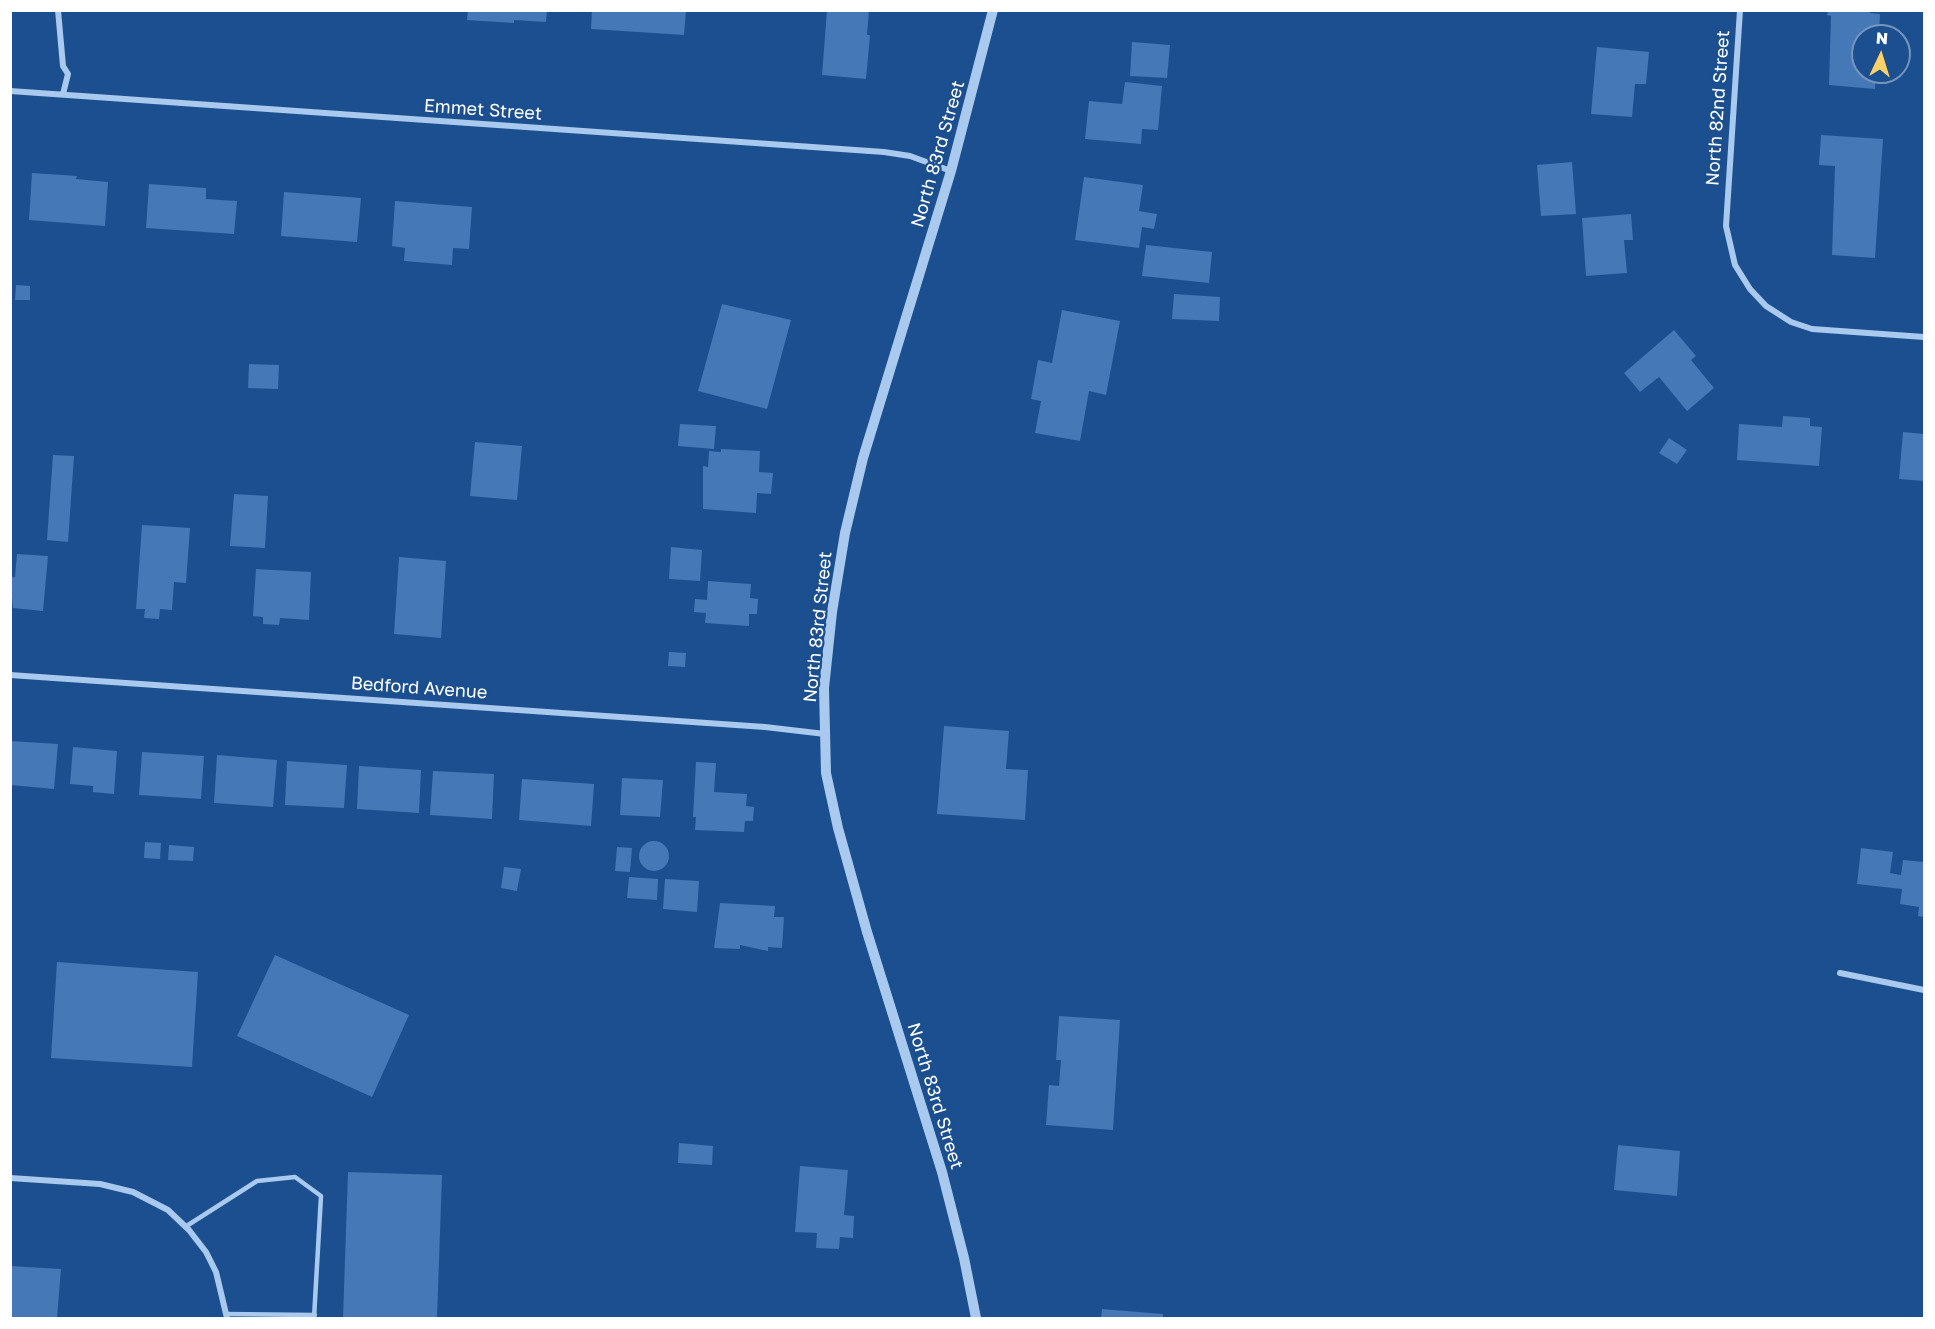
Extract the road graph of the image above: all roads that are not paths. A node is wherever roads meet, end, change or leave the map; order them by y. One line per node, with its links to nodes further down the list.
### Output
1 (58, 10): 5 (street)
2 (993, 10): 6 (street, North 83rd Street)
3 (1740, 10): 7 (street, North 82nd Street)
4 (10, 91): 5 (street, Emmet Street)
5 (63, 94): 6 (street, Emmet Street)
6 (951, 171): 9 (street, North 83rd Street)
7 (1924, 337)
8 (10, 675): 9 (street, Bedford Avenue)
9 (825, 734): 16 (street, North 83rd Street)
10 (1840, 974): 11 (street)
11 (1924, 990)
12 (10, 1178): 13 (street)
13 (185, 1227): 14 (street); 15 (lane)
14 (227, 1316): 15 (lane)
15 (314, 1317)
16 (976, 1318)

